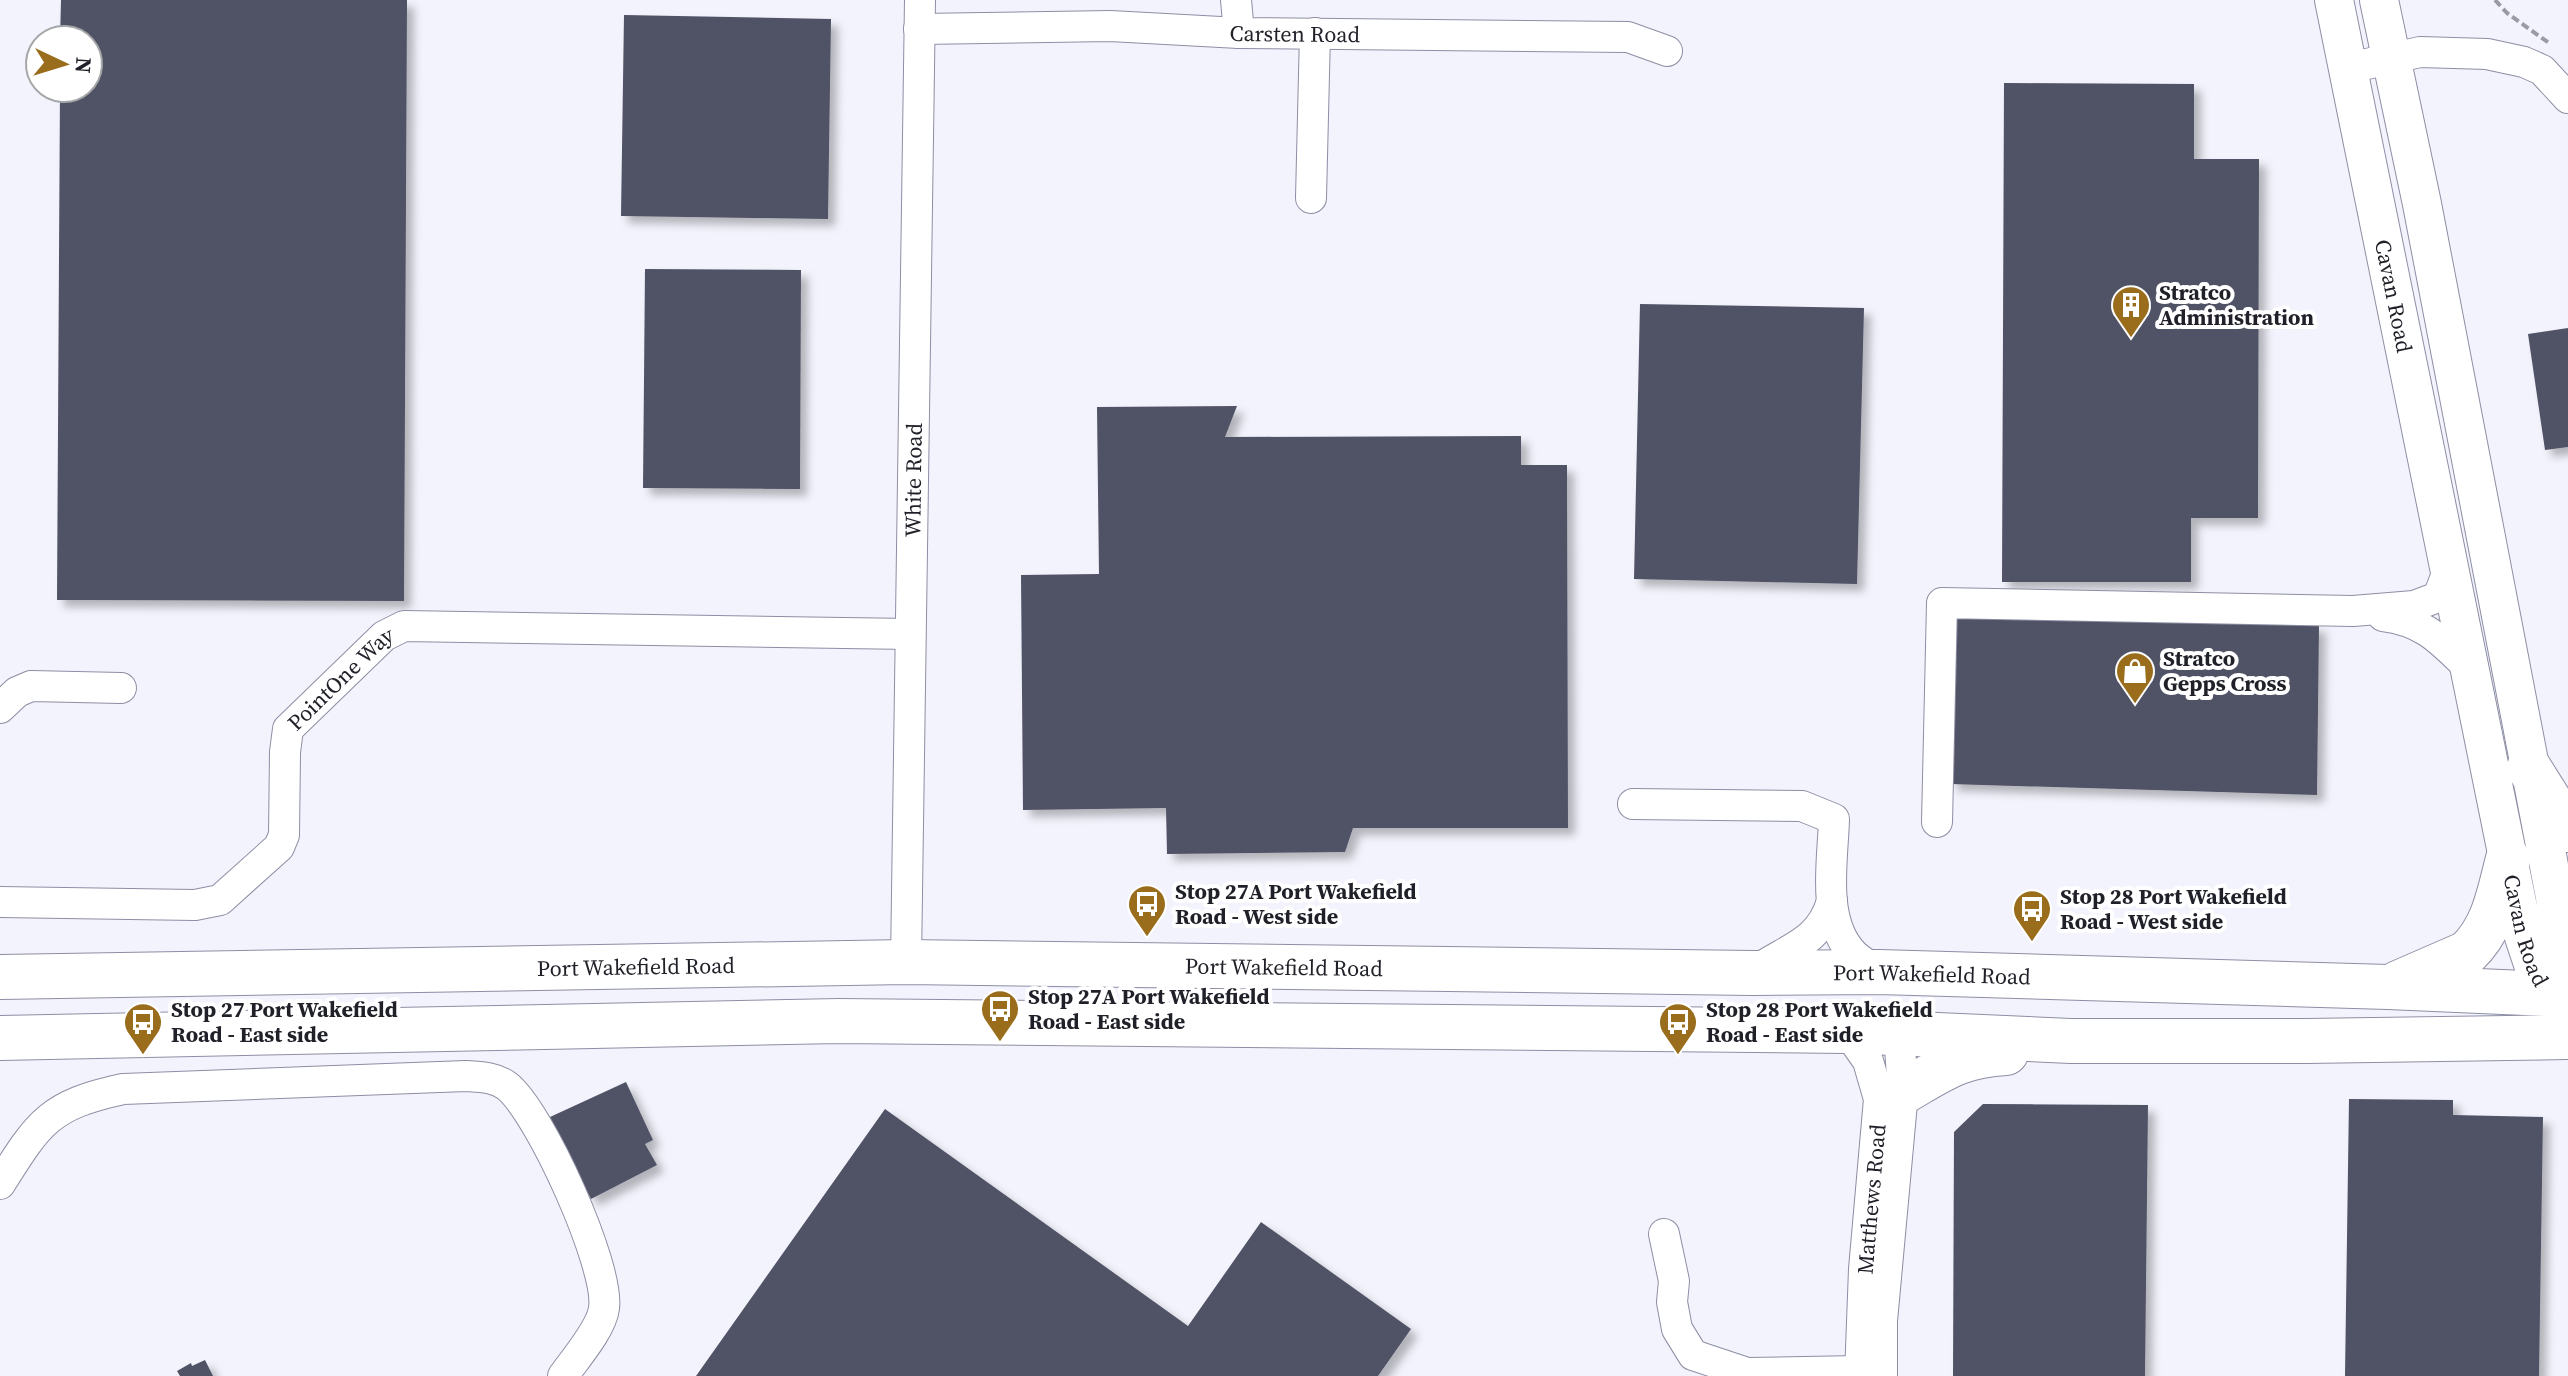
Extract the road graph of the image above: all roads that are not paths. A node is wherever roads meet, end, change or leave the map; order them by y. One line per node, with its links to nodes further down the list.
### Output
1 (1236, 0): 6 (street)
2 (2334, 0): 10 (main road, Cavan Road)
3 (2379, 0): 9 (main road, Cavan Road)
4 (1111, 13): 5 (street, Carsten Road); 6 (street, Carsten Road)
5 (919, 14): 15 (street, White Road)
6 (1239, 33): 7 (street, Carsten Road)
7 (1315, 33): 8 (street, Carsten Road); 12 (street)
8 (1667, 51)
9 (2392, 58): 10 (street); 11 (street); 19 (main road, Cavan Road)
10 (2349, 68): 13 (main road, Cavan Road)
11 (2568, 98)
12 (1311, 198)
13 (2450, 566): 14 (street); 16 (main road, Cavan Road)
14 (2353, 611): 16 (street); 21 (street)
15 (910, 634): 25 (street, PointOne Way); 26 (street, White Road)
16 (2471, 670): 23 (main road, Cavan Road)
17 (121, 688): 18 (street)
18 (0, 708)
19 (2529, 768): 22 (highway); 32 (main road, Cavan Road)
20 (1633, 804): 24 (street)
21 (1937, 822)
22 (2568, 830)
23 (2508, 859): 31 (highway); 32 (main road, Cavan Road)
24 (1832, 901): 28 (street); 29 (street)
25 (0, 902)
26 (906, 962): 27 (highway, Port Wakefield Road); 30 (highway, Port Wakefield Road); 33 (highway); 34 (highway)
27 (1708, 972): 29 (highway, Port Wakefield Road); 36 (highway)
28 (1879, 972): 29 (highway, Port Wakefield Road); 31 (highway, Port Wakefield Road)
29 (1753, 973)
30 (13, 976): 38 (highway)
31 (2388, 987): 32 (highway, Port Wakefield Road)
32 (2562, 999): 40 (highway)
33 (839, 1021): 34 (highway); 38 (highway)
34 (1004, 1022): 35 (highway)
35 (1847, 1031): 36 (highway); 44 (street, Matthews Road)
36 (1899, 1032): 39 (highway); 41 (street, Matthews Road)
37 (2568, 1037): 40 (highway)
38 (12, 1038)
39 (2071, 1041): 40 (highway); 41 (highway)
40 (2307, 1041)
41 (1903, 1092): 44 (street, Matthews Road)
42 (0, 1184): 45 (street)
43 (1664, 1234): 44 (street)
44 (1870, 1374)
45 (563, 1376)

